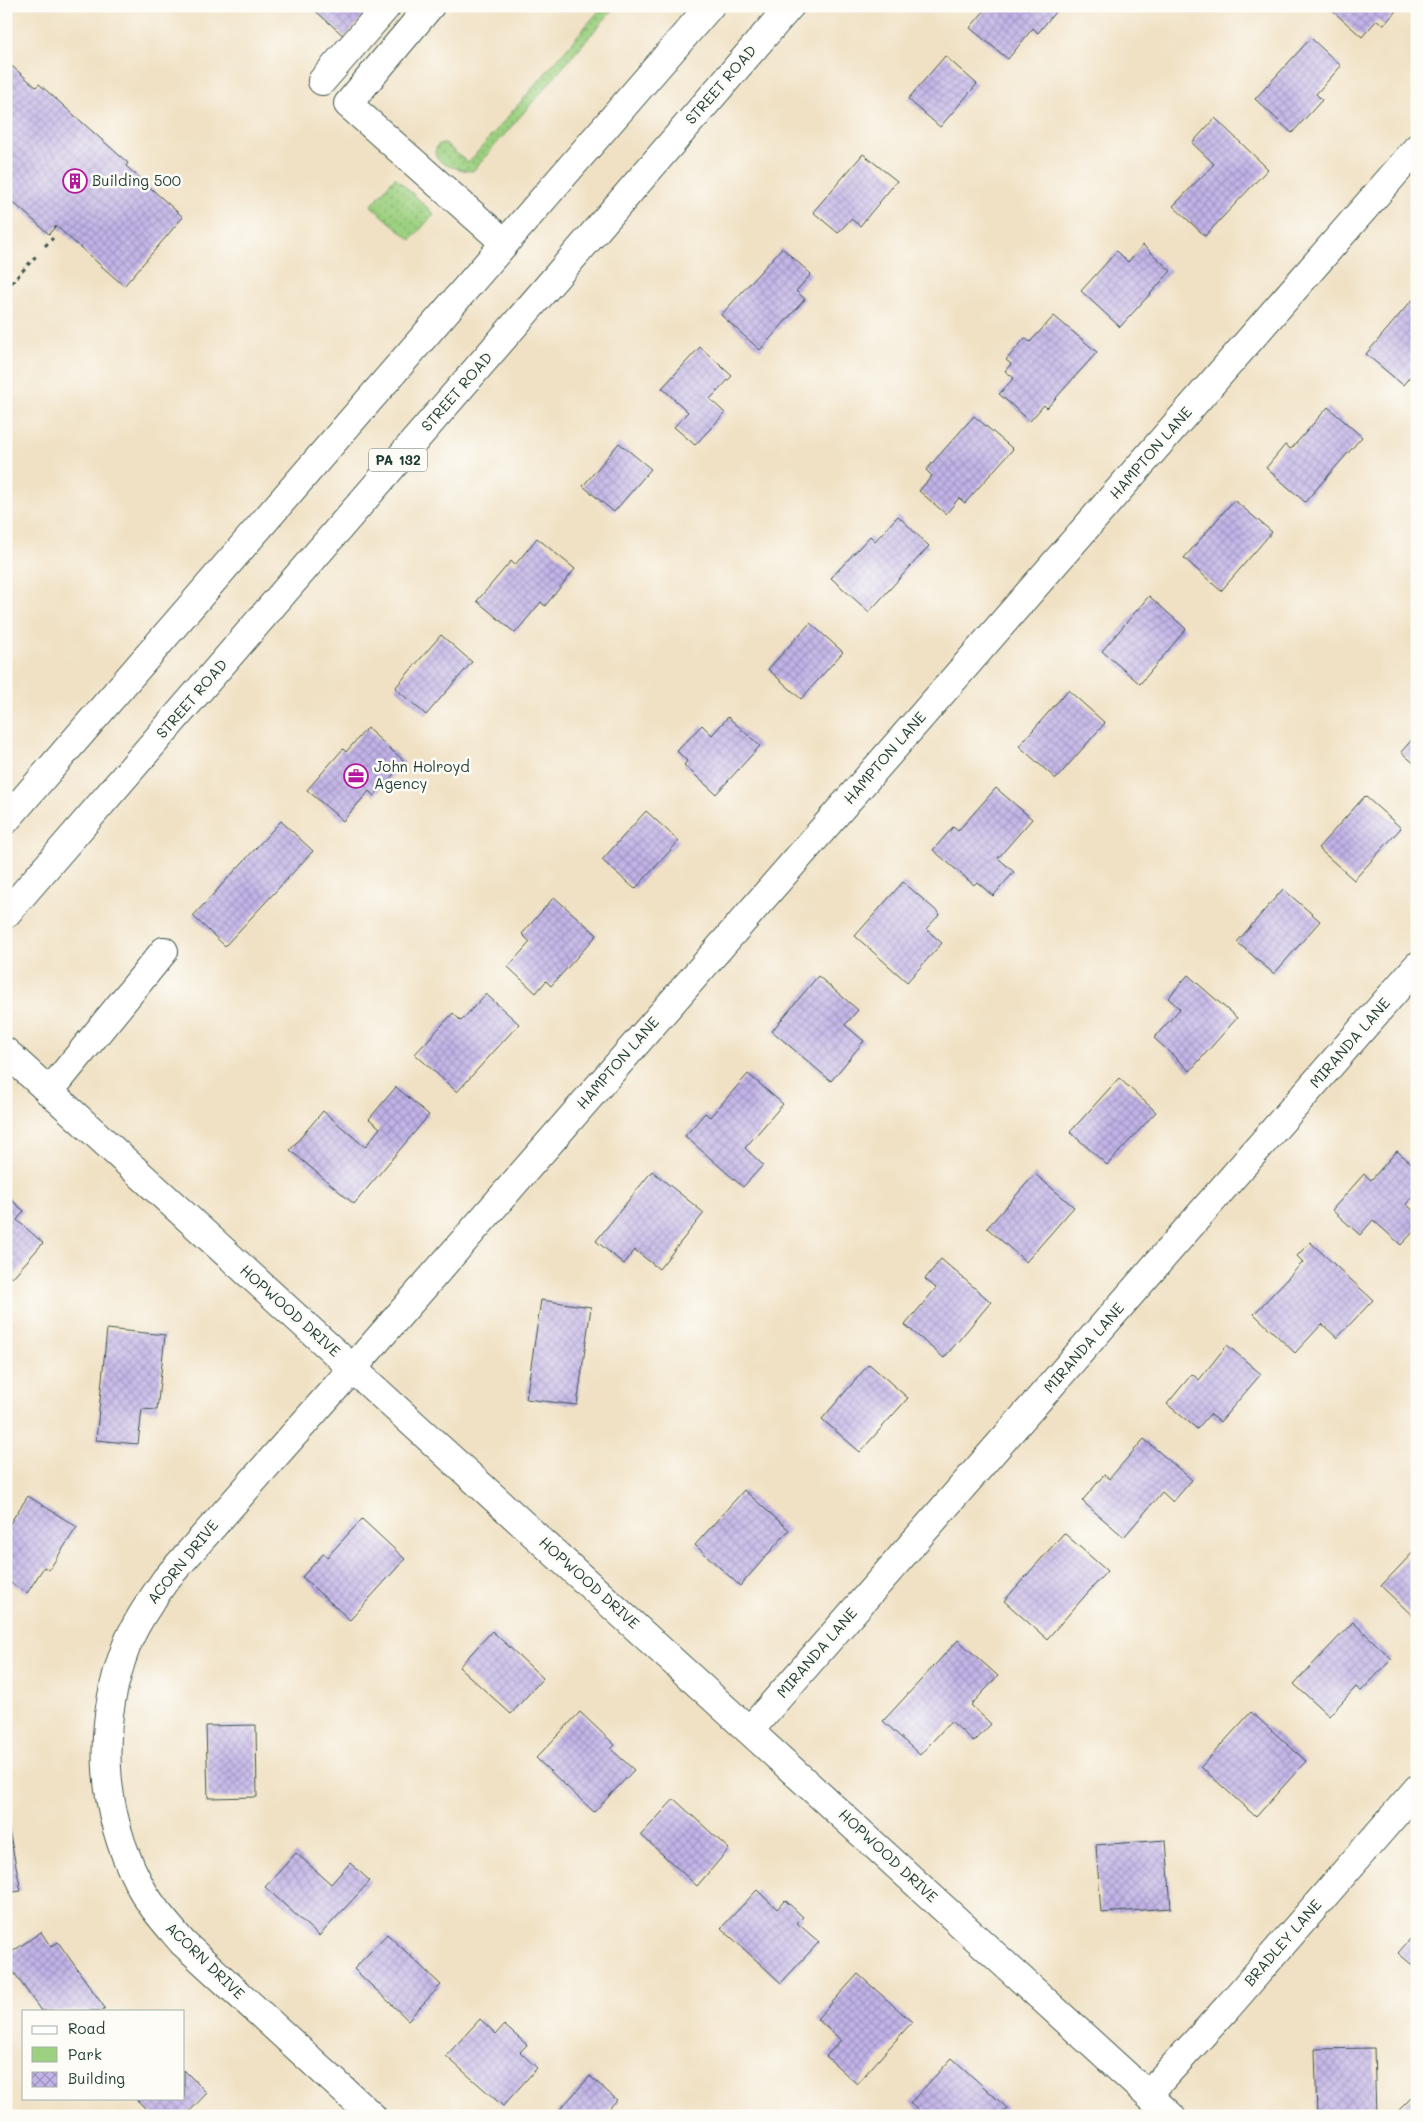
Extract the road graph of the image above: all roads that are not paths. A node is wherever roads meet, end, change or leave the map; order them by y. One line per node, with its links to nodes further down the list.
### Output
1 (430, 6): 7 (street)
2 (710, 6): 7 (street)
3 (790, 6): 9 (street, STREET ROAD / PA 132)
4 (386, 7): 5 (street)
5 (322, 81)
6 (1417, 148): 14 (street, HAMPTON LANE)
7 (505, 243): 8 (street)
8 (6, 820)
9 (6, 914)
10 (164, 951): 13 (street)
11 (1417, 966): 15 (street, MIRANDA LANE)
12 (6, 1052): 13 (street, HOPWOOD DRIVE)
13 (50, 1092): 14 (street, HOPWOOD DRIVE)
14 (353, 1368): 15 (street, HOPWOOD DRIVE); 18 (street, ACORN DRIVE)
15 (750, 1730): 17 (street, HOPWOOD DRIVE)
16 (1417, 1790): 17 (street, BRADLEY LANE)
17 (1148, 2094): 19 (street, HOPWOOD DRIVE)
18 (372, 2116)
19 (1171, 2116)

